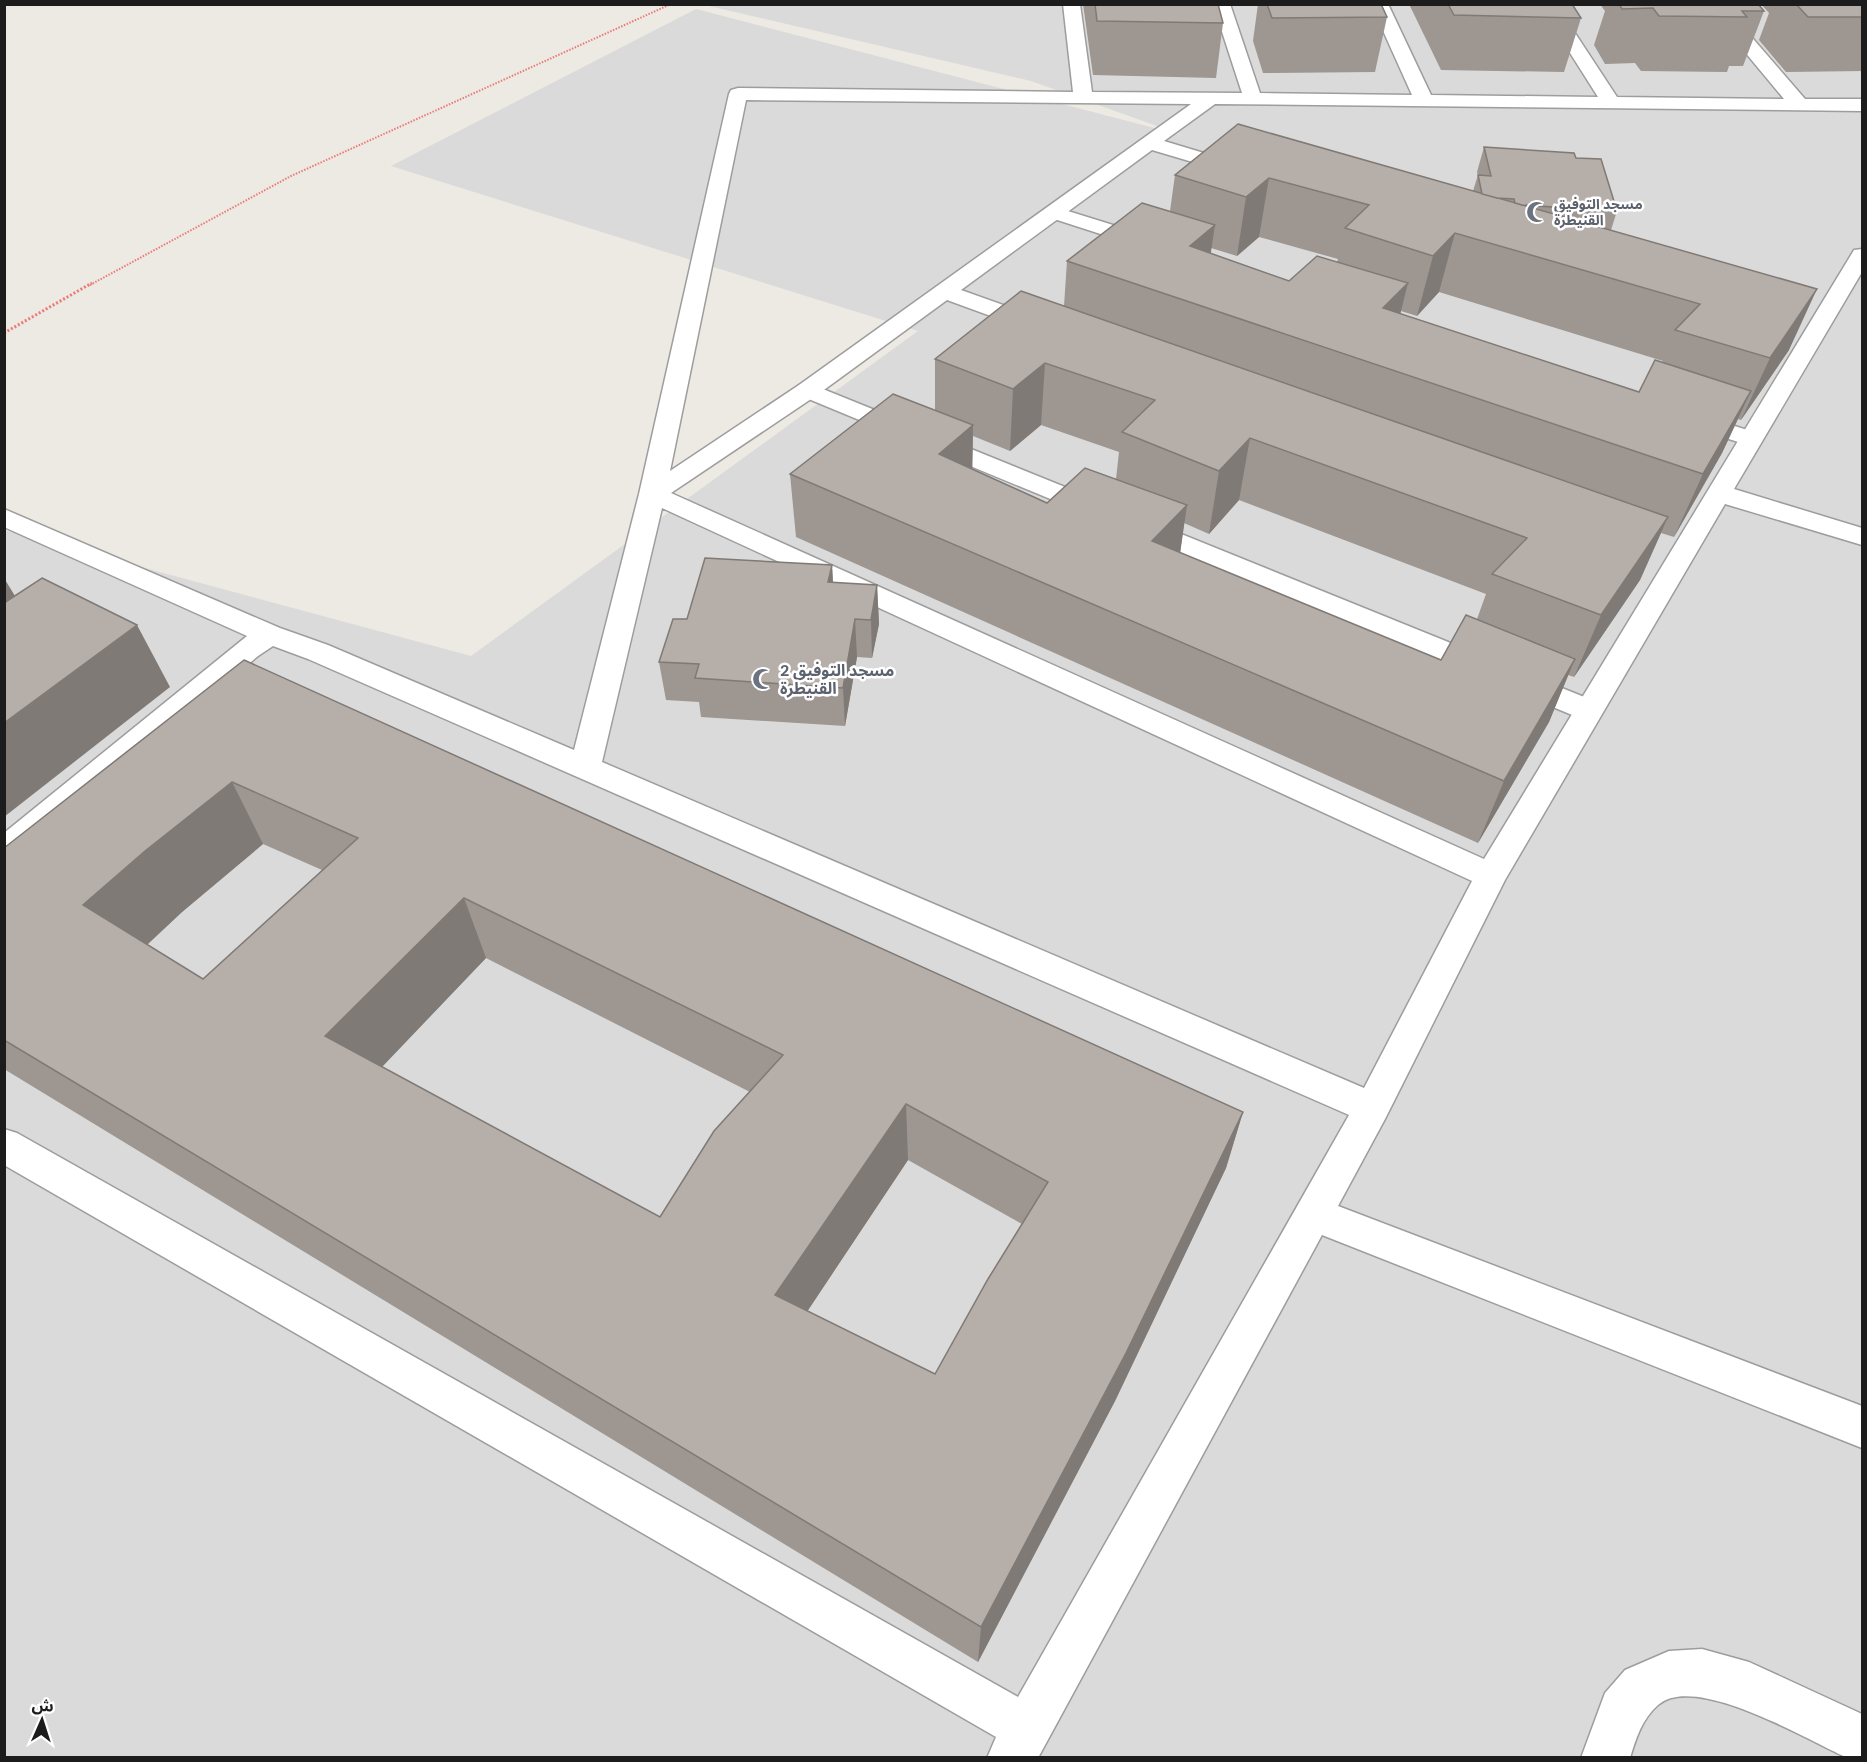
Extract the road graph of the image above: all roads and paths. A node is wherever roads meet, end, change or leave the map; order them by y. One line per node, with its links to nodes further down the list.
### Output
1 (671, 4): 20 (path)
2 (1071, 4): 7 (street)
3 (1221, 4): 9 (street)
4 (1378, 4): 10 (street)
5 (1547, 4): 11 (street)
6 (1713, 4): 12 (street)
7 (1083, 97): 8 (street); 26 (street)
8 (1210, 99): 9 (street); 14 (street)
9 (1253, 99): 10 (street)
10 (1424, 100): 11 (street)
11 (1611, 102): 12 (street)
12 (1799, 104): 13 (street)
13 (1863, 105)
14 (1150, 143): 15 (street); 16 (street)
15 (1264, 177)
16 (1054, 213): 17 (street); 19 (street)
17 (1167, 249)
18 (1863, 255): 24 (street)
19 (947, 292): 21 (street); 22 (street)
20 (4, 333)
21 (1059, 333)
22 (808, 390): 26 (street); 30 (street)
23 (1672, 414): 24 (street)
24 (1751, 439): 25 (street)
25 (1718, 493): 28 (street); 30 (street)
26 (652, 494): 31 (street); 33 (street)
27 (4, 517): 29 (street)
28 (1863, 537)
29 (270, 635): 31 (street); 32 (street)
30 (1588, 710): 33 (street)
31 (585, 770): 34 (street)
32 (4, 851)
33 (1491, 876): 34 (street)
34 (1372, 1108): 36 (street)
35 (4, 1146): 39 (street)
36 (1313, 1214): 37 (street); 39 (street)
37 (1863, 1427)
38 (1863, 1739): 40 (street)
39 (1018, 1743)
40 (1605, 1758)

